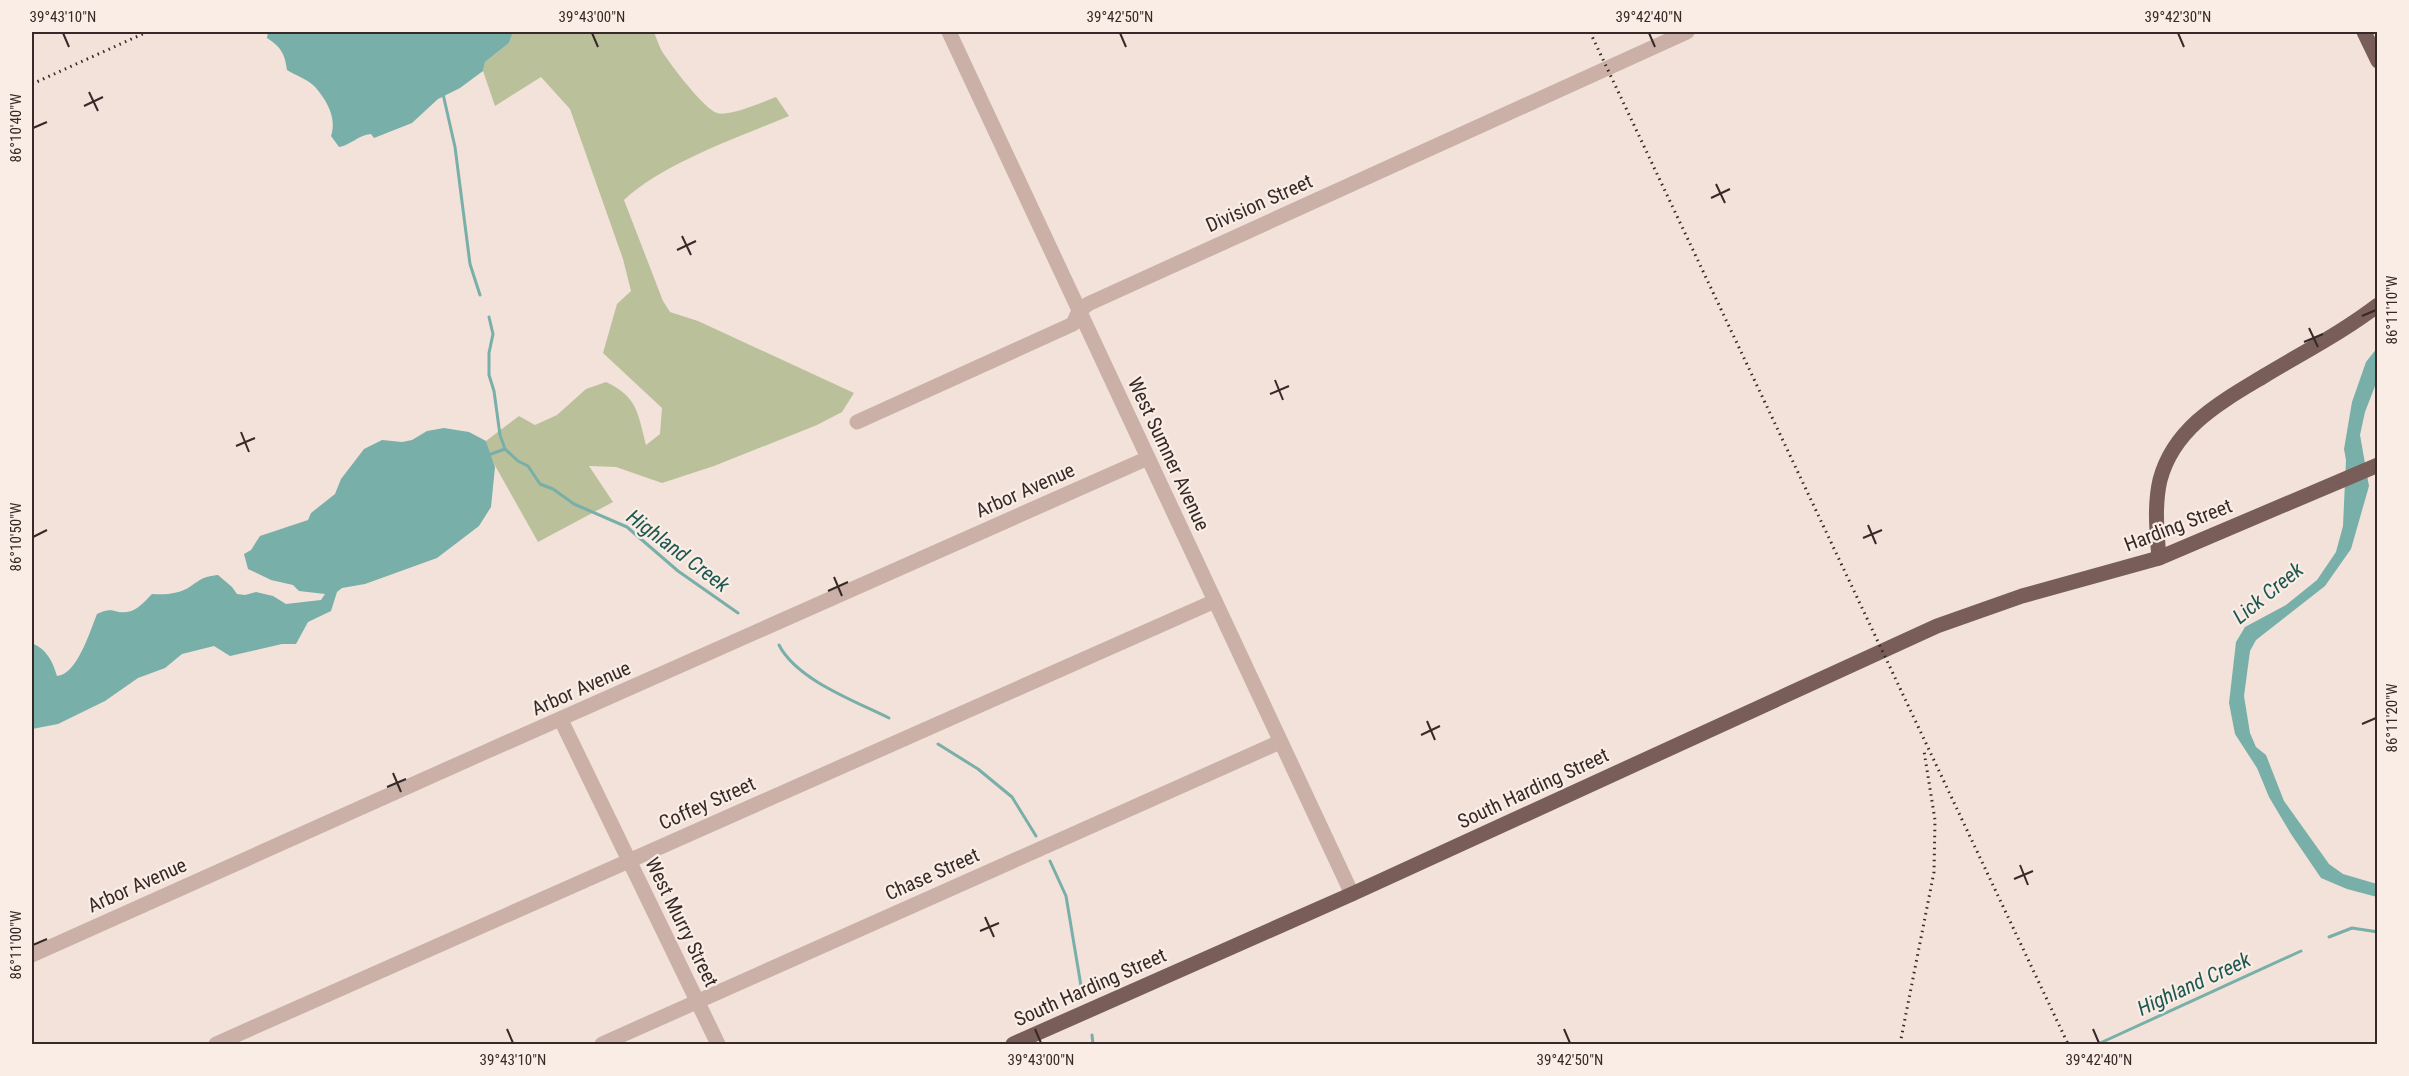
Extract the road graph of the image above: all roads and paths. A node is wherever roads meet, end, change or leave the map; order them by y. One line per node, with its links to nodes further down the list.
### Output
1 (950, 32): 6 (street, West Sumner Avenue)
2 (1687, 32): 6 (street, Division Street)
3 (2364, 32): 4 (main road)
4 (2378, 61)
5 (2378, 305): 10 (main road)
6 (1079, 310): 7 (street, Division Street); 8 (street, West Sumner Avenue)
7 (857, 422)
8 (1148, 459): 12 (street, West Sumner Avenue); 13 (street, Arbor Avenue)
9 (2378, 465): 10 (main road, Harding Street)
10 (2159, 558): 11 (main road, Harding Street)
11 (2075, 582): 16 (main road, South Harding Street)
12 (1215, 602): 14 (street, West Sumner Avenue); 15 (street, Coffey Street)
13 (561, 720): 15 (street, West Murry Street); 17 (street, Arbor Avenue)
14 (1280, 742): 16 (street, West Sumner Avenue); 18 (street, Chase Street)
15 (630, 861): 18 (street, West Murry Street); 19 (street, Coffey Street)
16 (1352, 894): 22 (main road, South Harding Street)
17 (32, 955)
18 (698, 1002): 20 (street, Chase Street); 21 (street, West Murry Street)
19 (216, 1044)
20 (602, 1044)
21 (718, 1044)
22 (1013, 1044)

